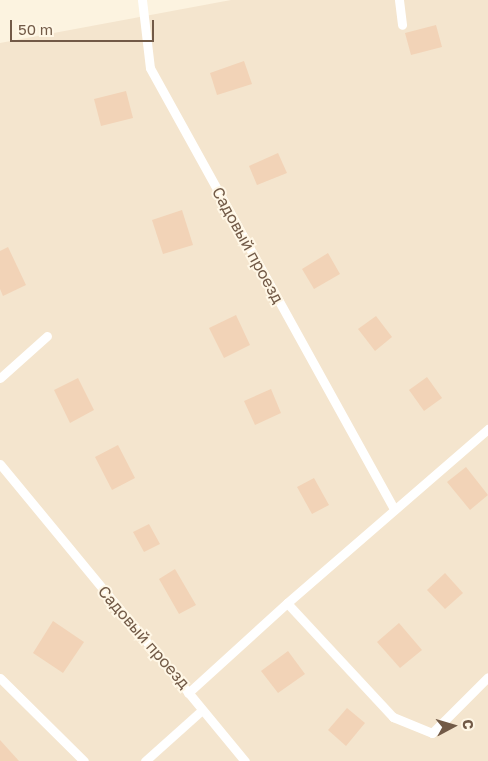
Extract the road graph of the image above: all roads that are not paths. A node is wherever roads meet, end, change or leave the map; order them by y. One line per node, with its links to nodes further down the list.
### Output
1 (142, 0): 8 (lane, Садовый проезд)
2 (399, 0): 3 (lane)
3 (402, 25)
4 (47, 336): 5 (lane)
5 (0, 378)
6 (488, 429): 8 (lane, Садовый проезд)
7 (0, 464): 12 (lane, Садовый проезд)
8 (394, 509): 9 (lane, Садовый проезд)
9 (287, 603): 10 (lane); 12 (lane, Садовый проезд)
10 (488, 677)
11 (0, 678): 14 (lane)
12 (188, 693): 13 (lane)
13 (202, 711): 15 (lane); 16 (lane)
14 (84, 761)
15 (145, 761)
16 (245, 761)

